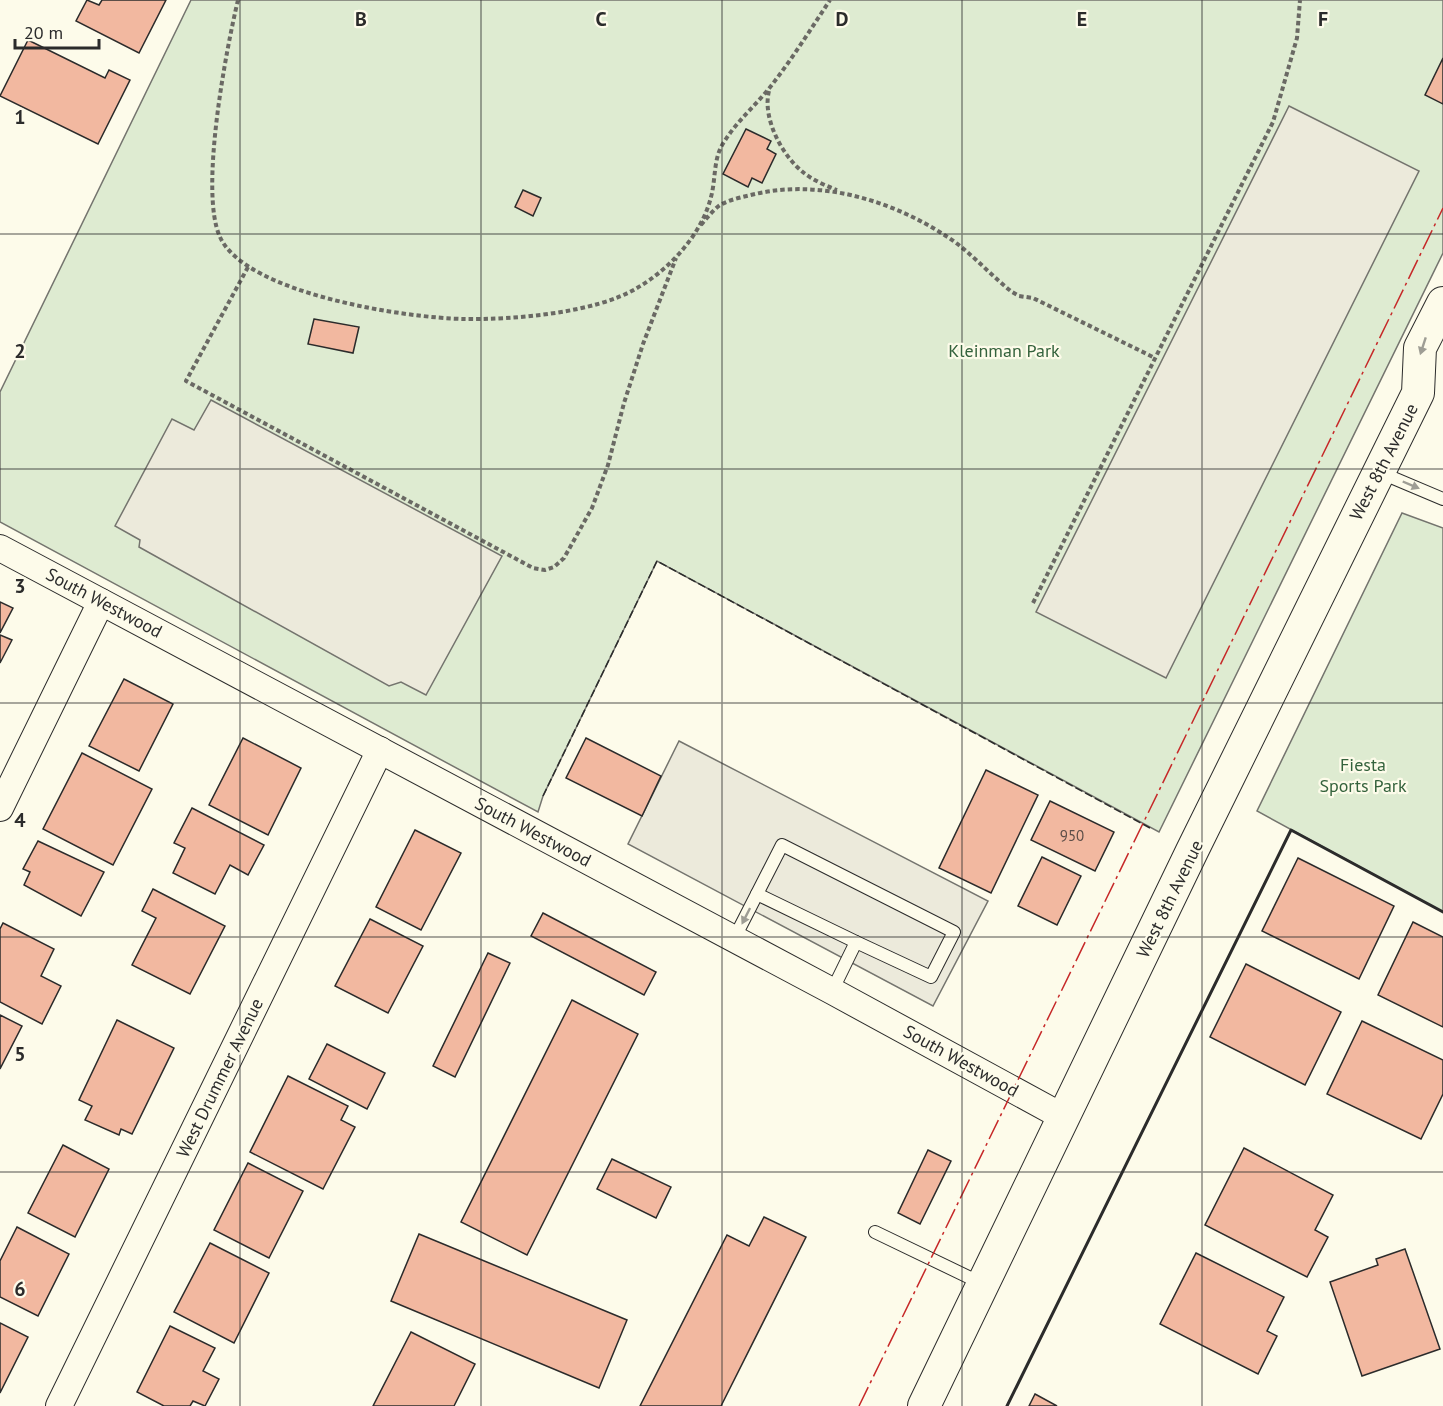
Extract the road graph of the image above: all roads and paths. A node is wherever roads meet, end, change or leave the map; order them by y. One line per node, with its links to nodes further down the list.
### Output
1 (238, 0): 8 (path)
2 (830, 0): 4 (path)
3 (1300, 0): 10 (path)
4 (770, 87): 5 (path); 6 (path)
5 (847, 194): 6 (path); 10 (path)
6 (695, 232): 7 (path)
7 (677, 258): 8 (path); 8 (path)
8 (248, 267)
9 (1443, 303): 11 (street, West 8th Avenue, one-way to 11)
10 (1155, 358): 16 (path)
11 (1431, 386): 12 (street, West 8th Avenue)
12 (1378, 471): 13 (lane, one-way to 13); 23 (street, West 8th Avenue)
13 (1443, 499)
14 (0, 548): 15 (street, South Westwood)
15 (101, 602): 17 (street, South Westwood); 18 (street)
16 (1033, 603)
17 (381, 750): 20 (street, South Westwood); 26 (street, West Drummer Avenue)
18 (0, 808)
19 (757, 894): 20 (lane, one-way to 20); 21 (lane); 21 (lane)
20 (734, 939): 22 (street, South Westwood)
21 (856, 942): 22 (lane)
22 (832, 991): 23 (street, South Westwood)
23 (1065, 1118): 25 (street, West 8th Avenue)
24 (875, 1232): 25 (lane)
25 (984, 1284): 27 (street, West 8th Avenue)
26 (59, 1406)
27 (924, 1406)

